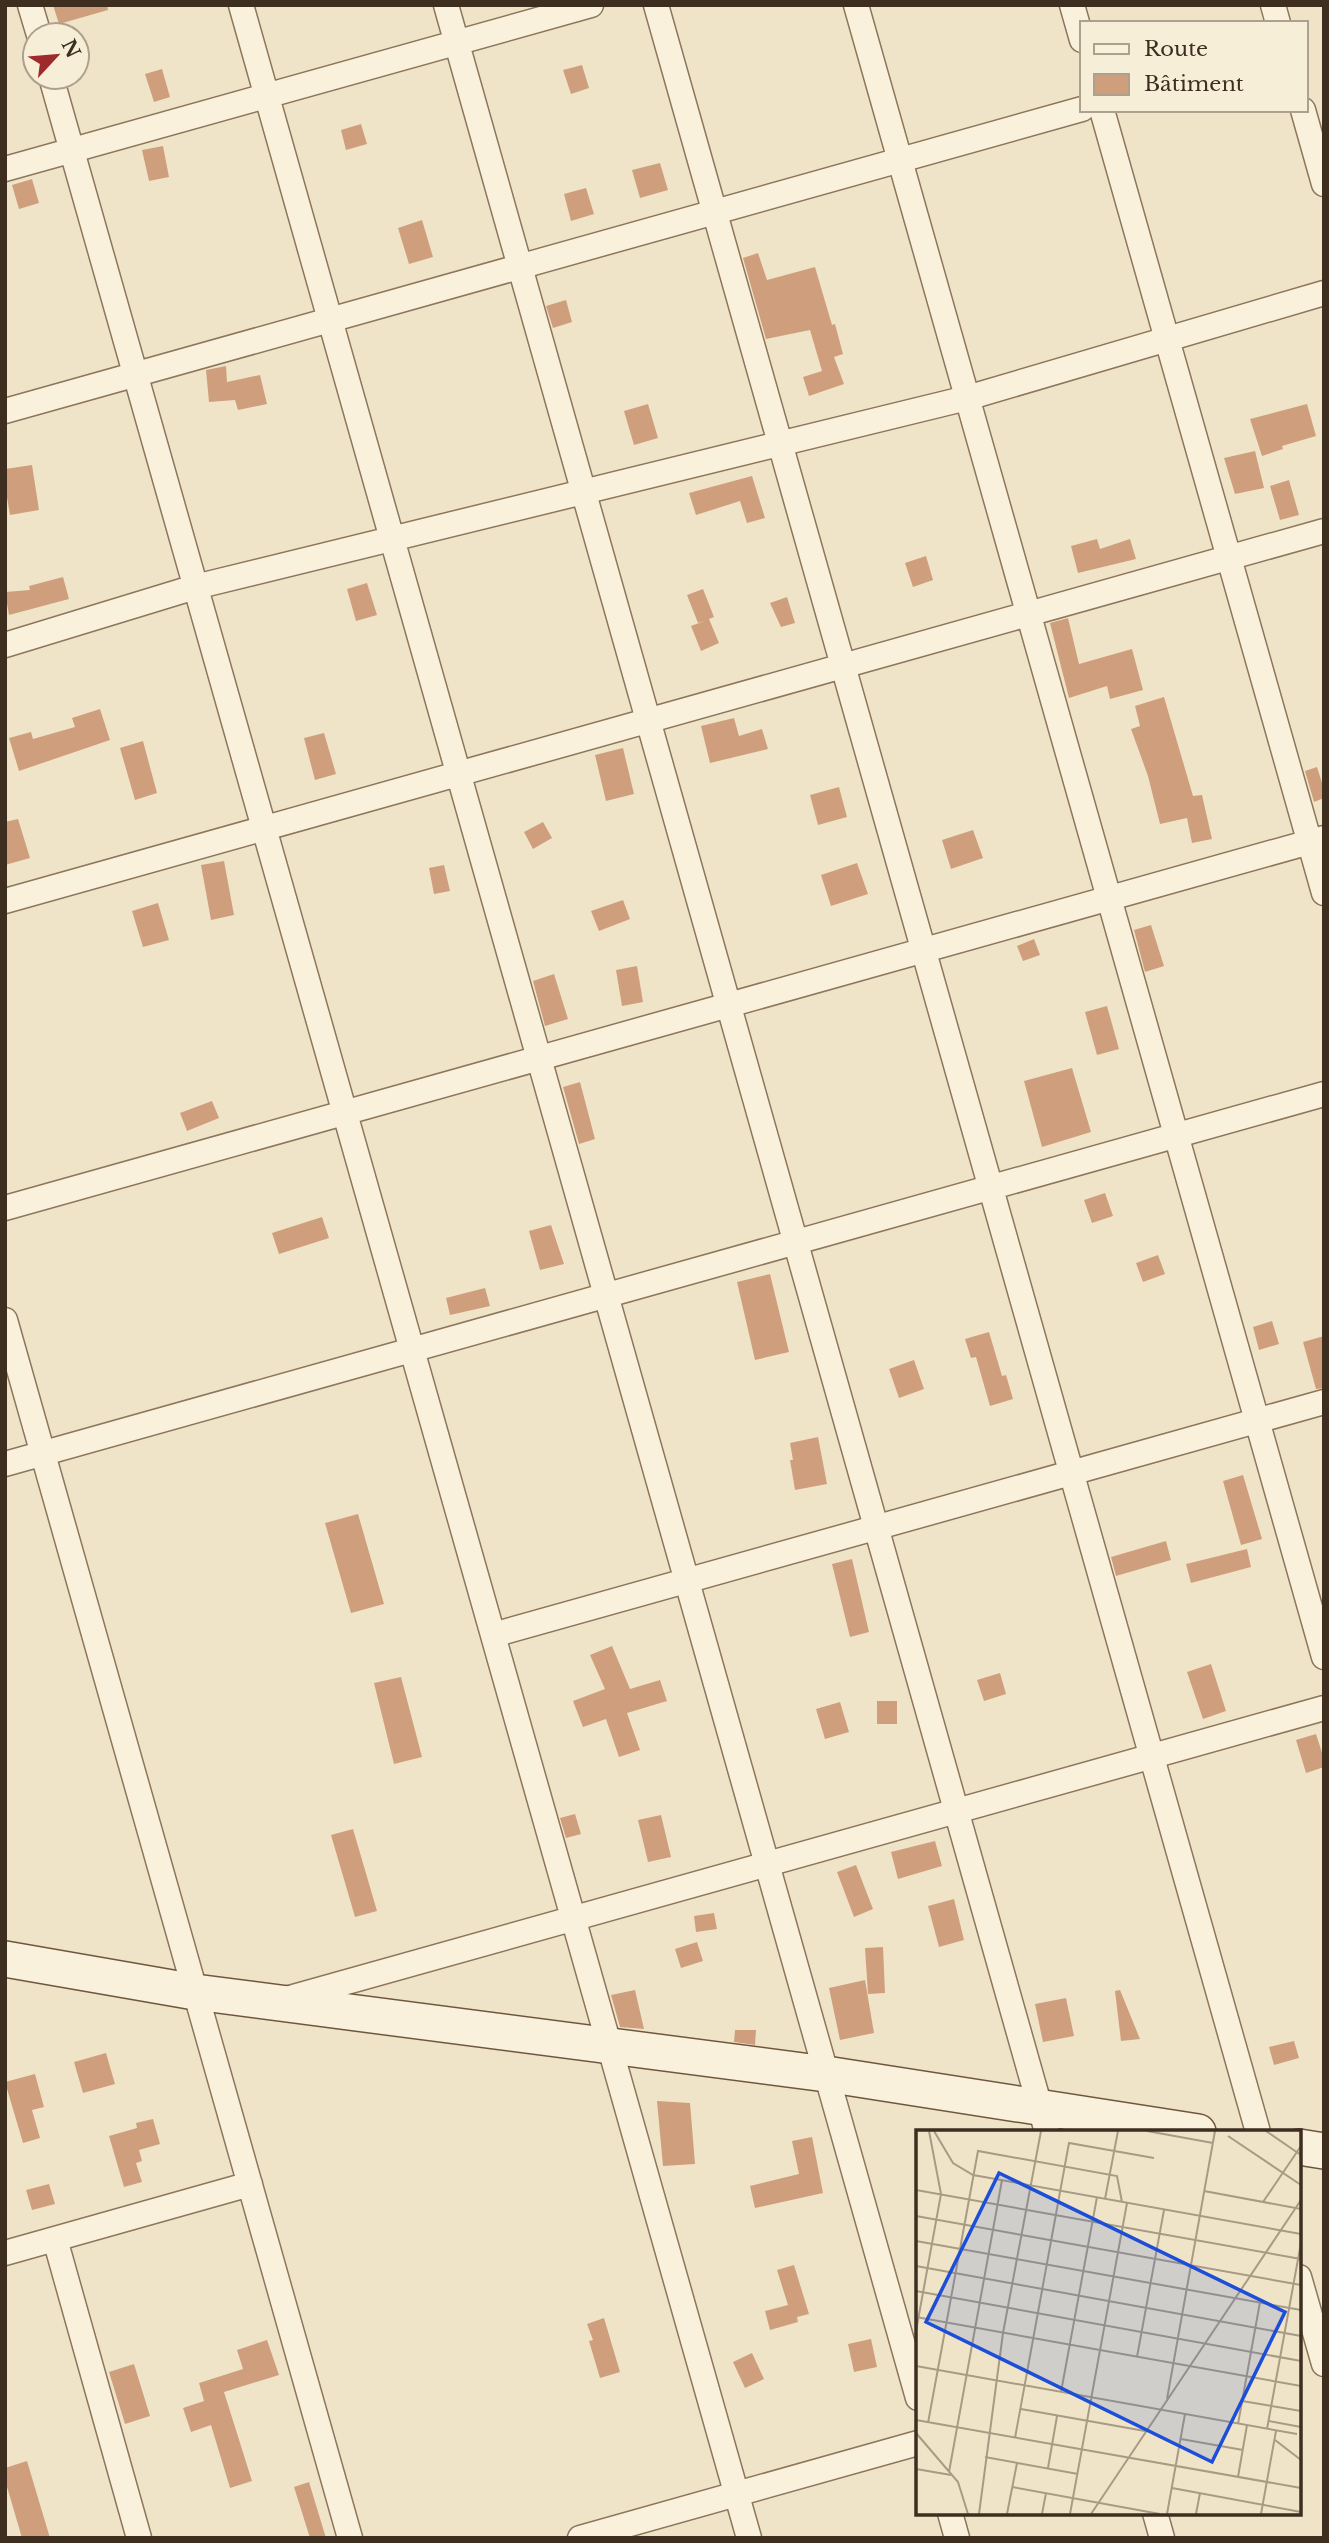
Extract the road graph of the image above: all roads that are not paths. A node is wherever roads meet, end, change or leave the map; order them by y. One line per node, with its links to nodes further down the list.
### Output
1 (241, 5): 10 (street)
2 (446, 5): 8 (street)
3 (591, 5): 8 (street)
4 (656, 5): 18 (street)
5 (856, 5): 15 (street)
6 (1072, 5): 7 (street)
7 (1080, 33)
8 (456, 43): 10 (street); 19 (street)
9 (55, 91): 14 (street)
10 (266, 96): 14 (street); 21 (street)
11 (1080, 109): 15 (street)
12 (1103, 112): 22 (street)
13 (1304, 112): 17 (street)
14 (72, 151): 16 (street); 23 (street)
15 (900, 160): 18 (street); 24 (street)
16 (5, 169)
17 (1324, 184)
18 (715, 212): 19 (street); 26 (street)
19 (519, 267): 21 (street); 27 (street)
20 (1324, 293): 22 (street)
21 (330, 320): 23 (street); 29 (street)
22 (1167, 339): 24 (street); 30 (street)
23 (135, 374): 25 (street); 31 (street)
24 (967, 398): 26 (street); 32 (street)
25 (5, 411)
26 (780, 444): 27 (street); 34 (street)
27 (583, 492): 29 (street); 35 (street)
28 (1324, 531): 30 (street)
29 (391, 539): 31 (street); 36 (street)
30 (1229, 558): 32 (street); 38 (street)
31 (195, 587): 33 (street); 37 (street)
32 (1029, 614): 34 (street); 40 (street)
33 (5, 645)
34 (843, 666): 35 (street); 42 (street)
35 (648, 721): 36 (street); 43 (street)
36 (458, 774): 37 (street); 44 (street)
37 (264, 829): 41 (street); 46 (street)
38 (1316, 840): 39 (street); 40 (street)
39 (1324, 894)
40 (1109, 898): 42 (street); 47 (street)
41 (5, 901)
42 (924, 950): 43 (street); 48 (street)
43 (729, 1005): 44 (street); 50 (street)
44 (538, 1058): 46 (street); 51 (street)
45 (1324, 1094): 47 (street)
46 (344, 1112): 49 (street); 53 (street)
47 (1176, 1136): 48 (street); 55 (street)
48 (991, 1187): 50 (street); 58 (street)
49 (5, 1208)
50 (796, 1242): 51 (street); 59 (street)
51 (606, 1295): 53 (street); 60 (street)
52 (5, 1320): 56 (street)
53 (412, 1350): 56 (street); 61 (street)
54 (1324, 1402): 55 (street)
55 (1257, 1421): 58 (street); 62 (street)
56 (43, 1453): 57 (street); 69 (street)
57 (5, 1464)
58 (1071, 1473): 59 (street); 64 (street)
59 (876, 1527): 60 (street); 65 (street)
60 (687, 1580): 61 (street); 66 (street)
61 (493, 1635): 67 (street)
62 (1324, 1657)
63 (1324, 1708): 64 (street)
64 (1152, 1756): 65 (street); 75 (street)
65 (957, 1811): 66 (street); 73 (street)
66 (766, 1864): 67 (street); 72 (street)
67 (573, 1918): 70 (street); 71 (street)
68 (5, 1959): 69 (street)
69 (195, 1992): 70 (street); 78 (street)
70 (272, 2003): 71 (street)
71 (609, 2045): 72 (street); 86 (street)
72 (826, 2074): 73 (street); 84 (street)
73 (1044, 2120): 74 (street)
74 (1172, 2130)
75 (1257, 2130)
76 (1301, 2147): 77 (street)
77 (1324, 2151)
78 (250, 2184): 79 (street); 90 (street)
79 (55, 2239): 80 (street); 89 (street)
80 (5, 2253)
81 (1301, 2291): 82 (street)
82 (1307, 2334): 83 (street)
83 (1324, 2364)
84 (916, 2391)
85 (916, 2444): 86 (street)
86 (737, 2494): 91 (street); 92 (street)
87 (951, 2515): 93 (street)
88 (1156, 2515): 94 (street)
89 (139, 2538)
90 (350, 2538)
91 (580, 2538)
92 (749, 2538)
93 (957, 2538)
94 (1162, 2538)

